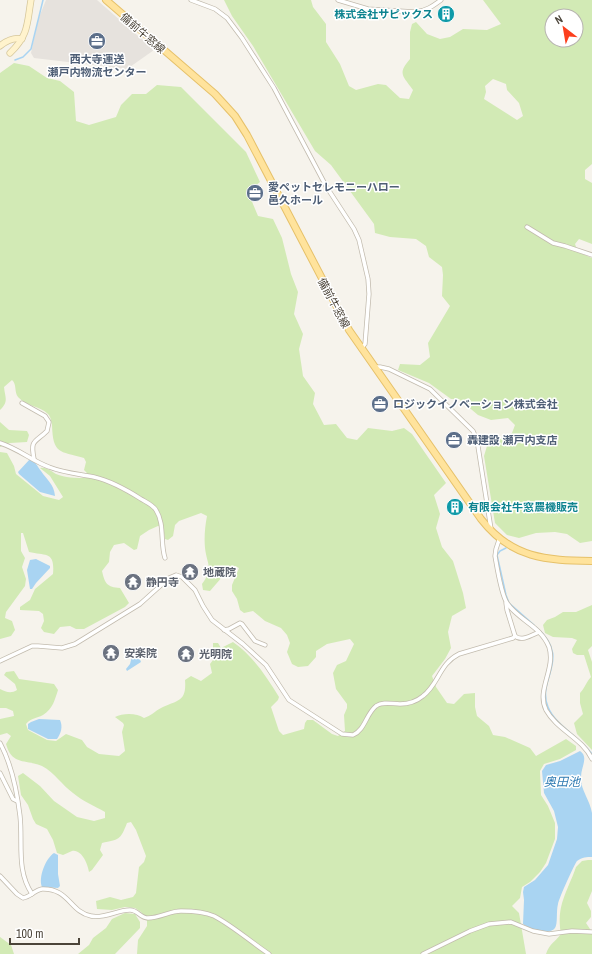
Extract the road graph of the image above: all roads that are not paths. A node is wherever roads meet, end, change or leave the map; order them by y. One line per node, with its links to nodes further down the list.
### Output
1 (31, 0): 6 (street)
2 (106, 0): 11 (main road, 備前牛窓線)
3 (191, 0): 11 (street)
4 (338, 0): 5 (street)
5 (441, 0)
6 (22, 39): 7 (street); 8 (street)
7 (0, 46)
8 (10, 52)
9 (528, 227): 10 (street)
10 (592, 255)
11 (361, 348): 12 (main road, 備前牛窓線)
12 (374, 367): 16 (main road, 備前牛窓線); 16 (street)
13 (22, 403): 15 (street)
14 (0, 443): 15 (street)
15 (34, 459): 18 (street)
16 (491, 532): 17 (main road, 備前牛窓線)
17 (499, 540): 19 (main road, 備前牛窓線); 20 (street)
18 (165, 558)
19 (592, 561)
20 (506, 603): 22 (street); 23 (street)
21 (224, 630): 23 (street); 24 (street); 25 (street)
22 (539, 632): 23 (street); 27 (street)
23 (514, 636)
24 (266, 645)
25 (0, 661)
26 (0, 743): 29 (street)
27 (592, 759)
28 (0, 773): 29 (street)
29 (17, 801): 31 (street)
30 (0, 876): 31 (street)
31 (32, 894): 33 (street)
32 (592, 932): 34 (street)
33 (269, 954)
34 (423, 954)

